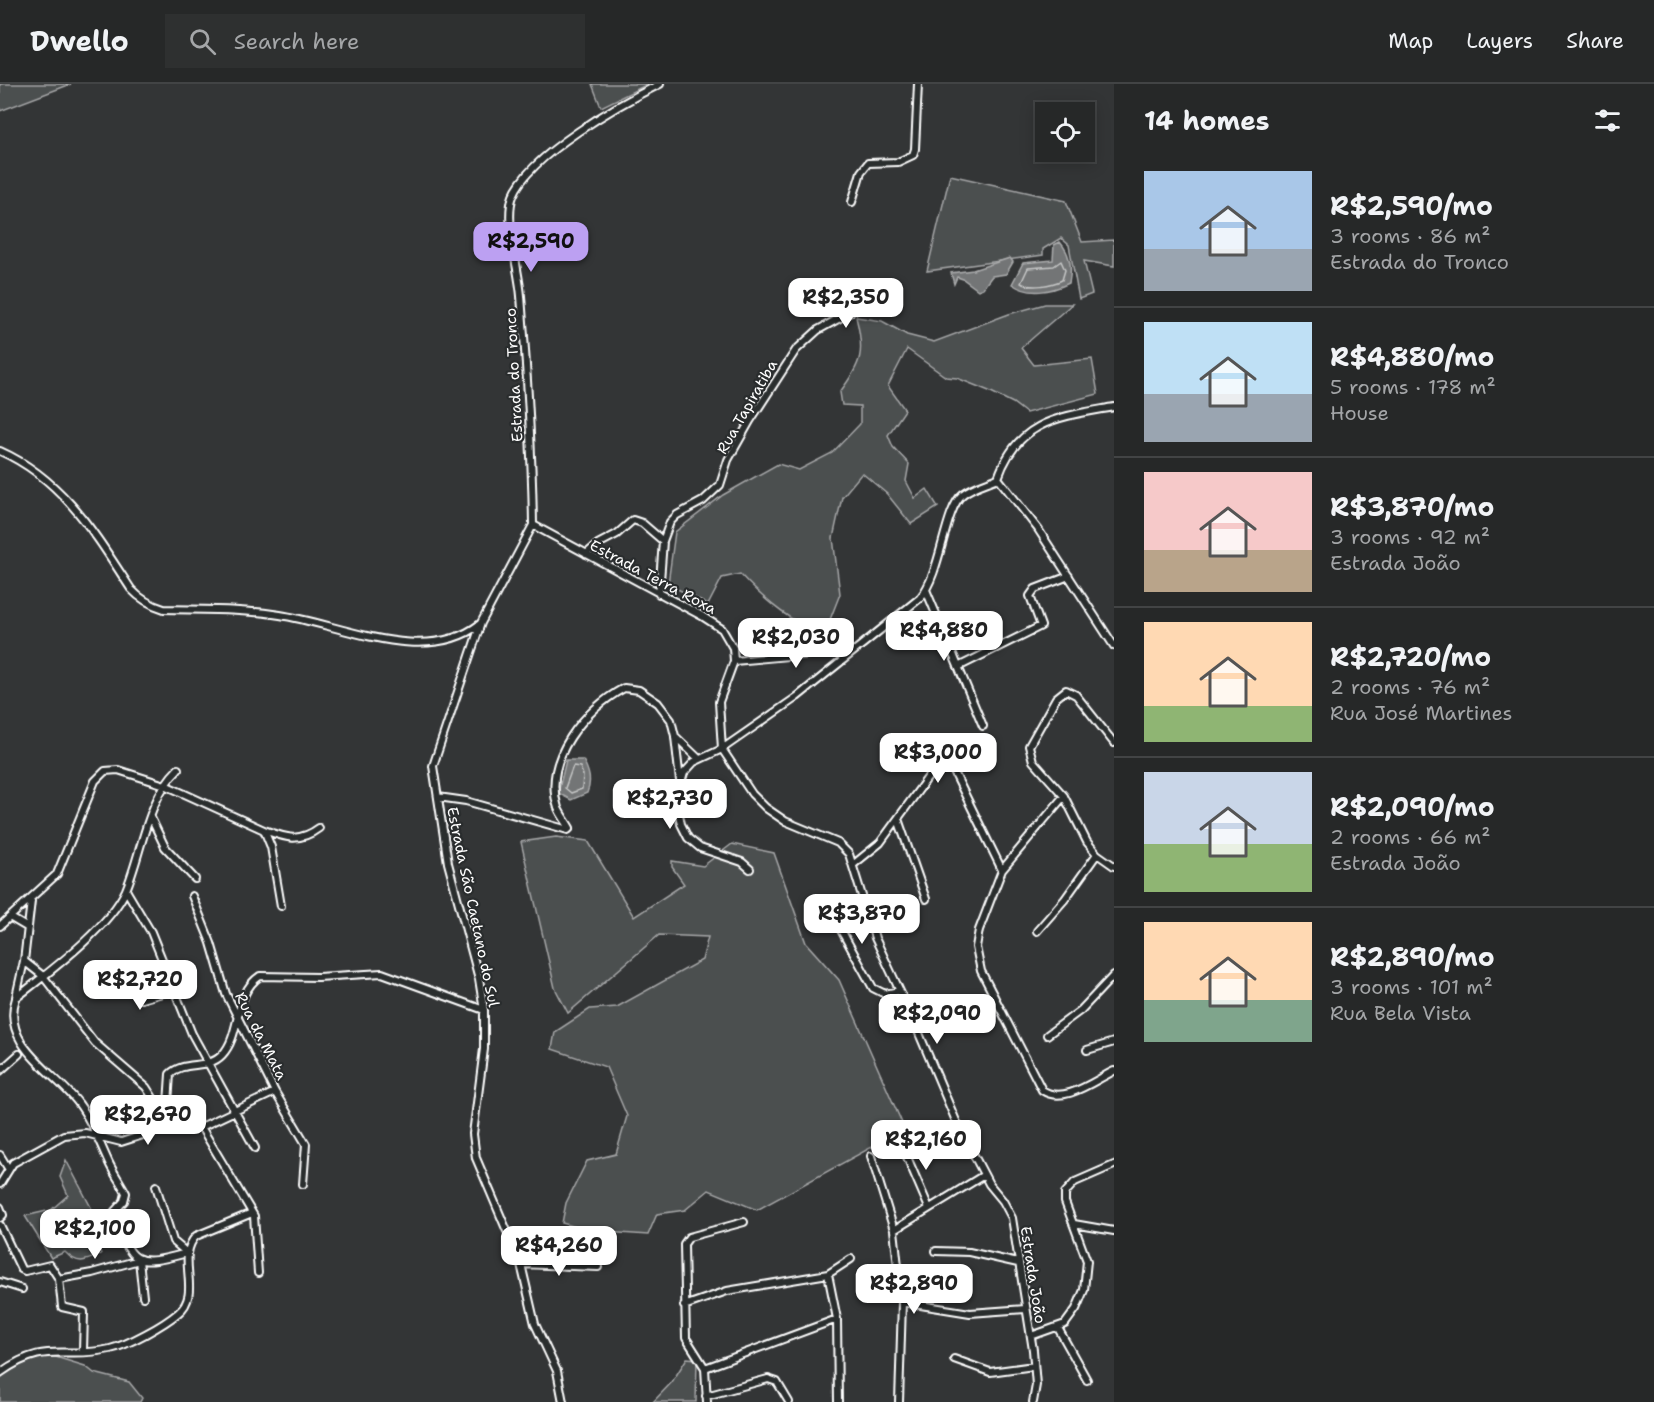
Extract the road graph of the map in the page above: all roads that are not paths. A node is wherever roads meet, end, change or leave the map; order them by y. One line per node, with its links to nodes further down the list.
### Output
1 (660, 84): 8 (street, Estrada do Tronco)
2 (918, 84): 3 (street)
3 (852, 202)
4 (855, 291): 9 (street, Rua Tapiratiba)
5 (1114, 407): 7 (street)
6 (0, 451): 14 (street)
7 (998, 478): 11 (street); 12 (street)
8 (533, 525): 10 (street, Estrada Terra Roxa); 14 (street)
9 (663, 541): 10 (street); 13 (street, Rua Tapiratiba)
10 (586, 554): 13 (street, Estrada Terra Roxa)
11 (1069, 576): 15 (street); 18 (street)
12 (926, 590): 16 (street); 18 (street)
13 (659, 594): 17 (street, Estrada Terra Roxa)
14 (481, 623): 27 (street, Estrada São Caetano do Sul)
15 (1114, 646)
16 (855, 650): 17 (street); 22 (street)
17 (734, 661): 22 (street)
18 (958, 667): 19 (street)
19 (983, 726)
20 (675, 736): 23 (street); 25 (street); 27 (street)
21 (1114, 743): 28 (street)
22 (722, 749): 23 (street); 34 (street, Estrada João)
23 (699, 759): 25 (street)
24 (178, 769): 26 (street)
25 (680, 781): 36 (street)
26 (165, 785): 29 (street); 32 (street); 42 (street)
27 (438, 796): 56 (street, Estrada São Caetano do Sul)
28 (1064, 796): 33 (street); 37 (street)
29 (151, 818): 38 (street); 39 (street)
30 (898, 819): 34 (street); 37 (street); 41 (street)
31 (319, 828): 32 (street)
32 (264, 830): 44 (street)
33 (1097, 855): 35 (street); 48 (street)
34 (854, 864): 54 (street, Estrada João)
35 (1114, 866)
36 (750, 869)
37 (1002, 870): 66 (street)
38 (195, 879)
39 (126, 890): 52 (street); 53 (street)
40 (192, 896): 58 (street, Rua da Mata)
41 (926, 899)
42 (31, 900): 45 (street); 47 (street)
43 (825, 901): 54 (street)
44 (281, 906)
45 (11, 918): 46 (street); 47 (street)
46 (0, 927)
47 (28, 928): 49 (street)
48 (1037, 931)
49 (24, 961): 52 (street); 55 (street)
50 (129, 975): 53 (street)
51 (1114, 975): 59 (street)
52 (43, 976): 55 (street); 69 (street)
53 (173, 990): 64 (street)
54 (899, 991): 79 (street, Estrada João)
55 (15, 998): 57 (street)
56 (484, 1010): 58 (street); 97 (street, Estrada São Caetano do Sul)
57 (5, 1013)
58 (237, 1016): 64 (street); 67 (street, Rua da Mata)
59 (1047, 1035)
60 (1114, 1042): 62 (street)
61 (12, 1048): 63 (street)
62 (1087, 1050)
63 (19, 1054): 65 (street); 72 (street)
64 (207, 1064): 68 (street); 69 (street)
65 (0, 1071)
66 (1114, 1071)
67 (275, 1092): 68 (street); 81 (street, Rua da Mata)
68 (234, 1110): 71 (street); 74 (street)
69 (167, 1119): 70 (street)
70 (171, 1126): 71 (street); 72 (street)
71 (201, 1127): 85 (street)
72 (99, 1137): 78 (street); 95 (street)
73 (902, 1143): 84 (street)
74 (255, 1148)
75 (0, 1155): 78 (street)
76 (870, 1156): 90 (street)
77 (1114, 1165): 88 (street)
78 (9, 1168): 80 (street)
79 (984, 1175): 84 (street); 96 (street, Estrada João)
80 (0, 1184)
81 (303, 1184)
82 (156, 1186): 93 (street)
83 (0, 1206): 86 (street)
84 (929, 1208): 90 (street)
85 (252, 1213): 93 (street); 99 (street)
86 (0, 1218)
87 (744, 1222): 106 (street)
88 (1074, 1224): 91 (street); 109 (street)
89 (0, 1225): 101 (street)
90 (894, 1230): 105 (street)
91 (1114, 1231)
92 (936, 1251): 96 (street)
93 (187, 1253): 95 (street); 111 (street)
94 (851, 1259): 100 (street)
95 (139, 1260): 101 (street); 104 (street)
96 (1018, 1263): 107 (street, Estrada João)
97 (521, 1264): 98 (street); 118 (street, Estrada São Caetano do Sul)
98 (598, 1267)
99 (258, 1272)
100 (828, 1274): 106 (street); 108 (street)
101 (59, 1279): 111 (street)
102 (0, 1282): 103 (street)
103 (22, 1289)
104 (143, 1297)
105 (902, 1302): 107 (street); 121 (street)
106 (684, 1306): 114 (street)
107 (1025, 1309): 110 (street, Estrada João)
108 (837, 1319): 114 (street); 120 (street)
109 (1058, 1328): 110 (street); 116 (street)
110 (1031, 1336): 113 (street, Estrada João)
111 (83, 1351): 115 (street)
112 (954, 1359): 113 (street)
113 (1034, 1366): 122 (street, Estrada João)
114 (705, 1368): 117 (street)
115 (0, 1373)
116 (1087, 1380)
117 (706, 1399): 119 (street)
118 (562, 1402)
119 (789, 1402)
120 (838, 1402)
121 (898, 1402)
122 (1033, 1402)

